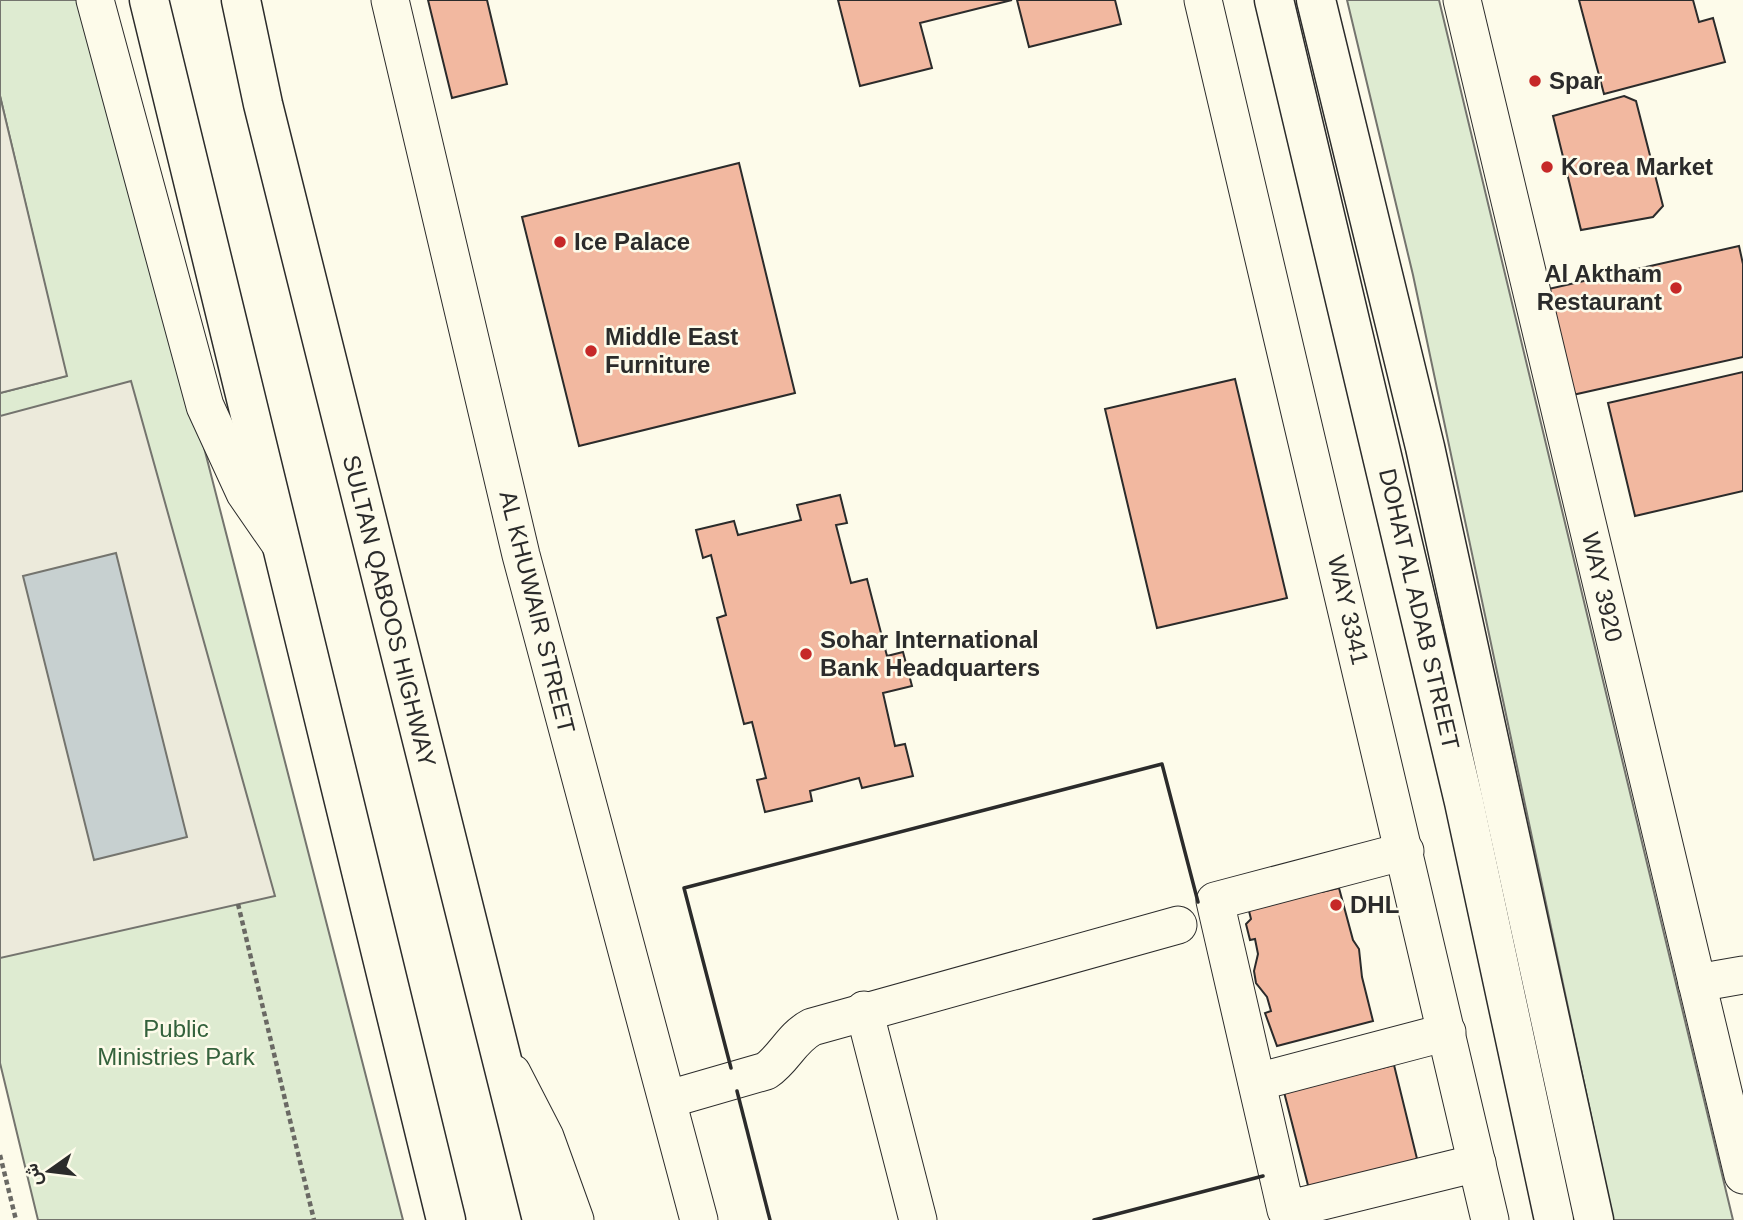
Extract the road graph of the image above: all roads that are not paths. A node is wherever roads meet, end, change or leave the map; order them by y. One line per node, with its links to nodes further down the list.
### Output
1 (95, 0): 11 (street)
2 (125, 0): 10 (main road)
3 (149, 0): 10 (main road)
4 (241, 0): 18 (main road, SULTAN QABOOS HIGHWAY)
5 (390, 0): 20 (street, AL KHUWAIR STREET)
6 (1203, 0): 12 (street, WAY 3341)
7 (1274, 0): 29 (main road, DOHAT AL ADAB STREET)
8 (1316, 0): 30 (main road, DOHAT AL ADAB STREET)
9 (1462, 0): 15 (street, WAY 3920)
10 (173, 96): 11 (main road)
11 (282, 546): 23 (main road)
12 (1405, 851): 17 (street, WAY 3341); 19 (street)
13 (1178, 925): 16 (street)
14 (1743, 975): 15 (street)
15 (1697, 983): 22 (street, WAY 3920)
16 (864, 1010): 20 (street); 27 (street)
17 (1447, 1032): 19 (street); 21 (street, WAY 3341)
18 (499, 1052): 24 (main road, SULTAN QABOOS HIGHWAY); 25 (street)
19 (1257, 1082): 21 (street)
20 (669, 1099): 26 (street, AL KHUWAIR STREET)
21 (1477, 1163): 28 (street, WAY 3341)
22 (1743, 1175)
23 (446, 1220)
24 (542, 1220)
25 (575, 1220)
26 (699, 1220)
27 (918, 1220)
28 (1490, 1220)
29 (1554, 1220)
30 (1594, 1220)

